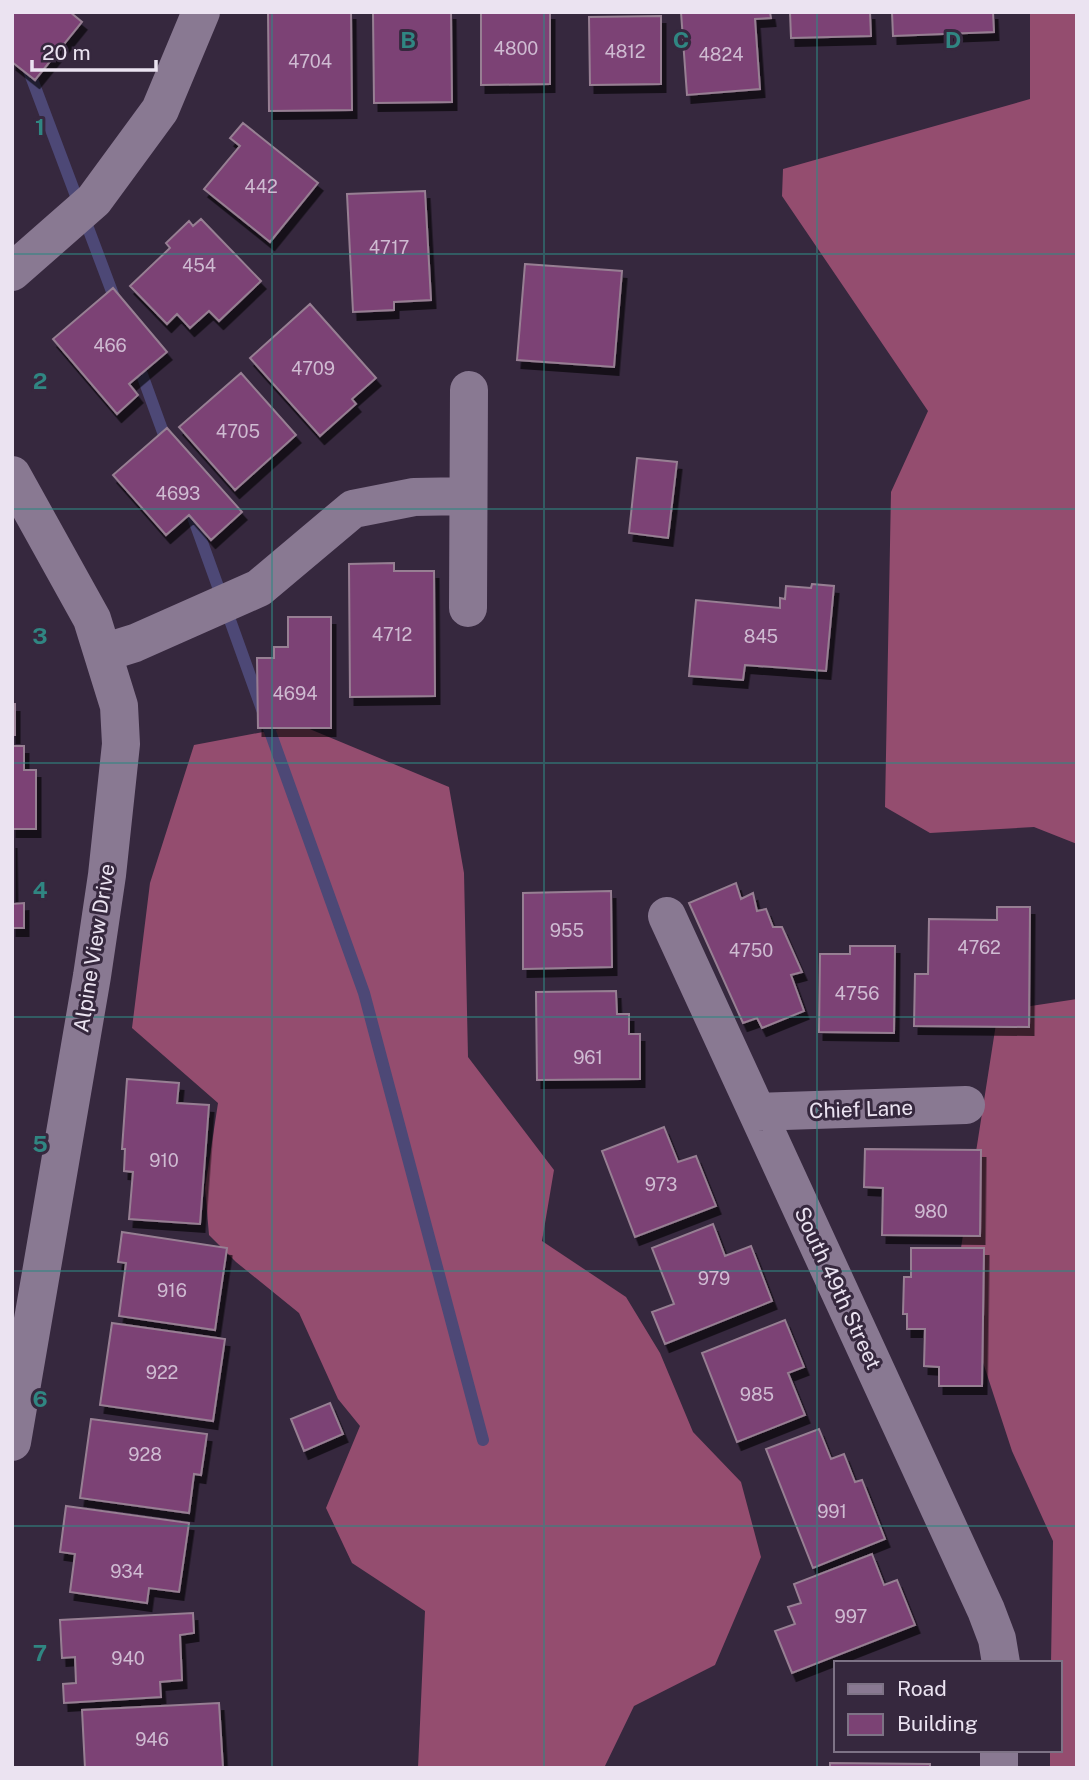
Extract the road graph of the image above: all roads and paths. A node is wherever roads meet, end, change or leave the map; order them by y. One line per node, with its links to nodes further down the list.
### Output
1 (201, 12): 2 (street)
2 (12, 272)
3 (469, 390): 5 (street)
4 (12, 475): 7 (street, Alpine View Drive)
5 (468, 496): 6 (street); 7 (street)
6 (468, 608)
7 (103, 653): 11 (street, Alpine View Drive)
8 (667, 916): 10 (street, South 49th Street)
9 (966, 1105): 10 (street, Chief Lane)
10 (757, 1112): 12 (street, South 49th Street)
11 (12, 1441)
12 (1001, 1661)

